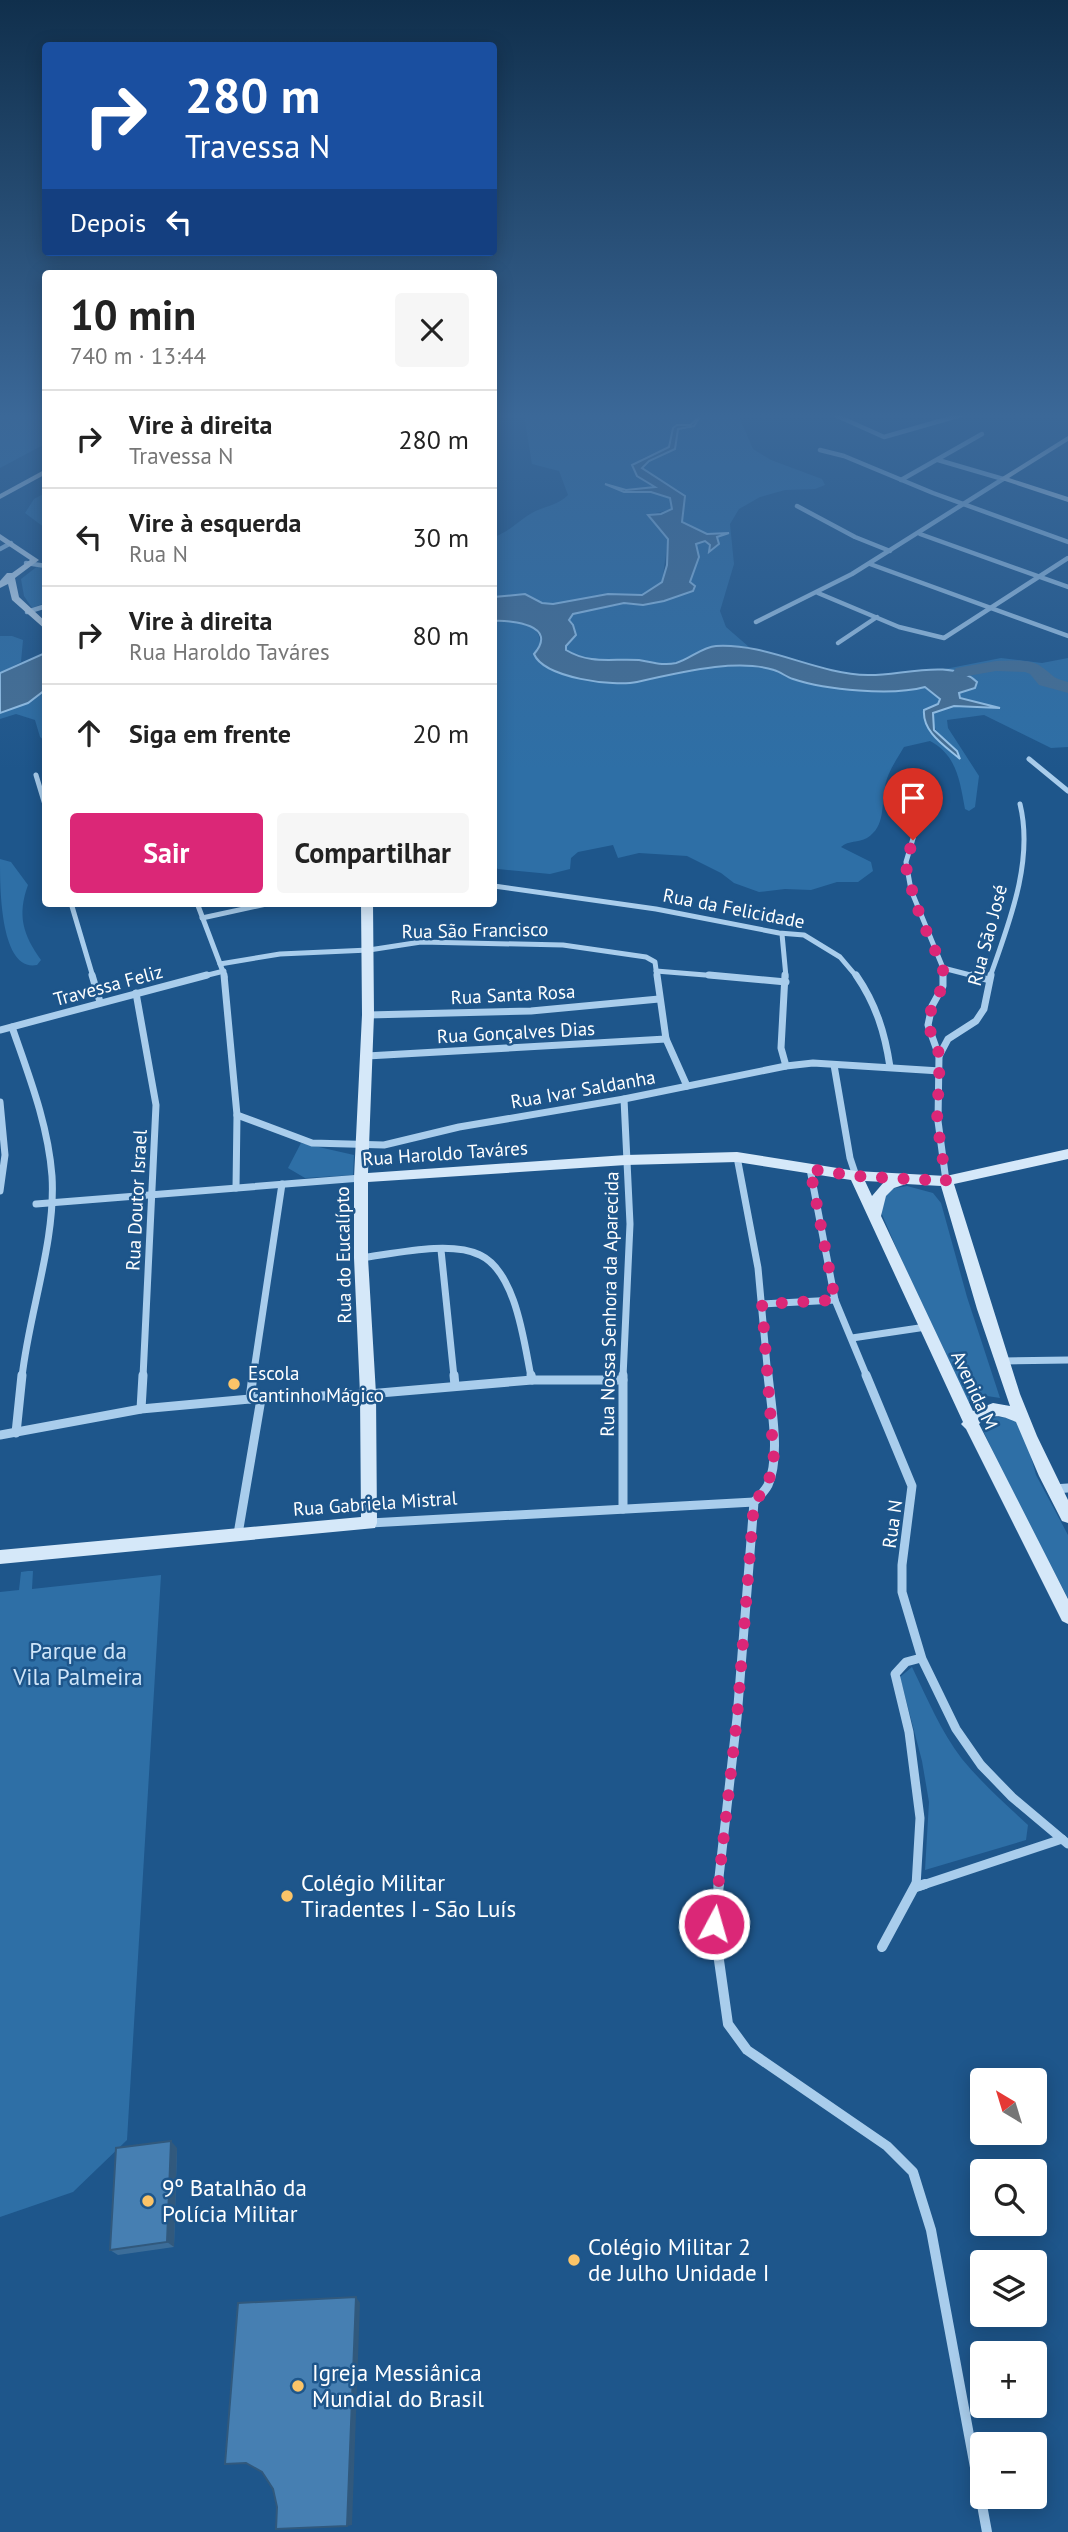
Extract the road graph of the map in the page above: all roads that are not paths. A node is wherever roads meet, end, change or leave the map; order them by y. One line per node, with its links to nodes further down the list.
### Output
1 (848, 533): 6 (street)
2 (1043, 533): 4 (street)
3 (920, 534): 6 (street); 11 (street)
4 (1068, 542)
5 (4, 543): 8 (street)
6 (890, 551): 9 (street)
7 (1068, 558): 11 (street)
8 (30, 563): 10 (street); 12 (street)
9 (870, 564): 14 (street); 16 (street)
10 (42, 565)
11 (1039, 577): 13 (street); 16 (street)
12 (5, 580): 17 (street)
13 (1068, 587)
14 (818, 593): 18 (street); 19 (street)
15 (42, 607): 17 (street)
16 (994, 607): 18 (street); 21 (street)
17 (27, 612): 20 (street)
18 (877, 617): 22 (street)
19 (756, 622)
20 (42, 624)
21 (1068, 636)
22 (838, 643)
23 (1029, 759): 25 (street)
24 (36, 775): 26 (street)
25 (1068, 791)
26 (42, 795)
27 (926, 796): 38 (street)
28 (1020, 804): 41 (street, Rua São José)
29 (497, 886): 35 (street, Rua da Felicidade)
30 (72, 907): 45 (street)
31 (198, 907): 34 (street)
32 (253, 907): 34 (street)
33 (367, 907): 36 (street, Rua do Eucalípto)
34 (202, 918): 37 (street)
35 (782, 934): 42 (street); 54 (street, Rua da Felicidade)
36 (369, 950): 37 (street, Rua São Francisco); 40 (street, Rua São Francisco); 46 (street, Rua do Eucalípto)
37 (220, 964): 39 (street)
38 (943, 968): 41 (street); 51 (street)
39 (225, 971): 43 (street, Travessa Feliz); 59 (street)
40 (656, 971): 42 (street); 44 (street)
41 (989, 980): 51 (street, Rua São José)
42 (786, 982): 53 (street)
43 (136, 993): 45 (street, Travessa Feliz); 72 (street, Rua Doutor Israel)
44 (659, 999): 46 (street, Rua Santa Rosa); 49 (street)
45 (100, 1002): 47 (street, Travessa Feliz)
46 (369, 1015): 50 (street, Rua do Eucalípto)
47 (12, 1027): 48 (street, Travessa Feliz); 73 (street)
48 (0, 1030)
49 (666, 1039): 50 (street, Rua Gonçalves Dias); 56 (street)
50 (367, 1056): 60 (street, Rua do Eucalípto)
51 (940, 1056): 55 (street)
52 (834, 1065): 53 (street, Rua Ivar Saldanha); 54 (street, Rua Ivar Saldanha); 65 (street)
53 (786, 1066): 56 (street, Rua Ivar Saldanha)
54 (890, 1067): 55 (street, Rua Ivar Saldanha)
55 (940, 1071): 68 (street)
56 (687, 1086): 57 (street, Rua Ivar Saldanha)
57 (624, 1099): 60 (street, Rua Ivar Saldanha); 63 (street, Rua Nossa Senhora da Aparecida)
58 (0, 1102): 71 (street)
59 (237, 1115): 60 (street, Rua Ivar Saldanha); 70 (street)
60 (362, 1146): 66 (street, Rua do Eucalípto)
61 (1068, 1154): 68 (street, Rua Haroldo Taváres)
62 (737, 1157): 63 (street, Rua Haroldo Taváres); 64 (street, Rua Haroldo Taváres); 80 (street)
63 (626, 1160): 66 (street, Rua Haroldo Taváres); 86 (street, Rua Nossa Senhora da Aparecida)
64 (810, 1169): 65 (street, Rua Haroldo Taváres); 79 (street, Rua N)
65 (856, 1176): 67 (street, Rua Haroldo Taváres); 76 (street, Avenida M)
66 (361, 1178): 69 (street, Rua Haroldo Taváres); 78 (street, Rua do Eucalípto)
67 (912, 1179): 68 (street, Rua Haroldo Taváres); 75 (street); 76 (street)
68 (946, 1181): 75 (street, Avenida M)
69 (282, 1184): 70 (street, Rua Haroldo Taváres); 89 (street)
70 (236, 1188): 72 (street, Rua Haroldo Taváres)
71 (0, 1191)
72 (152, 1195): 73 (street, Rua Haroldo Taváres); 91 (street, Rua Doutor Israel)
73 (50, 1203): 74 (street, Rua Haroldo Taváres); 94 (street)
74 (36, 1204)
75 (954, 1207): 84 (street, Avenida M)
76 (874, 1217): 81 (street, Avenida M)
77 (441, 1250): 78 (street); 85 (street); 87 (street)
78 (361, 1258): 88 (street, Rua do Eucalípto)
79 (835, 1300): 80 (street); 82 (street, Rua N)
80 (762, 1304): 98 (street)
81 (926, 1327): 82 (street); 93 (street, Avenida M)
82 (852, 1338): 105 (street, Rua N)
83 (1068, 1360): 84 (street)
84 (1002, 1361): 92 (street, Avenida M)
85 (532, 1380): 86 (street); 87 (street)
86 (623, 1380): 99 (street, Rua Nossa Senhora da Aparecida)
87 (455, 1386): 88 (street)
88 (368, 1394): 90 (street); 101 (street, Rua do Eucalípto)
89 (250, 1399): 90 (street); 91 (street)
90 (261, 1399): 102 (street)
91 (141, 1409): 94 (street)
92 (1020, 1417): 93 (street); 97 (street, Avenida M)
93 (970, 1424): 104 (street, Avenida M)
94 (16, 1433): 95 (street)
95 (0, 1435): 96 (street)
96 (0, 1441)
97 (1060, 1488): 100 (street, Avenida M)
98 (754, 1502): 99 (street, Rua Gabriela Mistral); 109 (street)
99 (623, 1509): 101 (street, Rua Gabriela Mistral)
100 (1068, 1516)
101 (369, 1523): 102 (street, Rua Gabriela Mistral)
102 (238, 1534): 103 (street, Rua Gabriela Mistral)
103 (0, 1556)
104 (1068, 1616)
105 (921, 1658): 106 (street, Rua N); 107 (street)
106 (1065, 1841): 107 (street)
107 (916, 1887): 108 (street)
108 (882, 1947)
109 (987, 2532)

